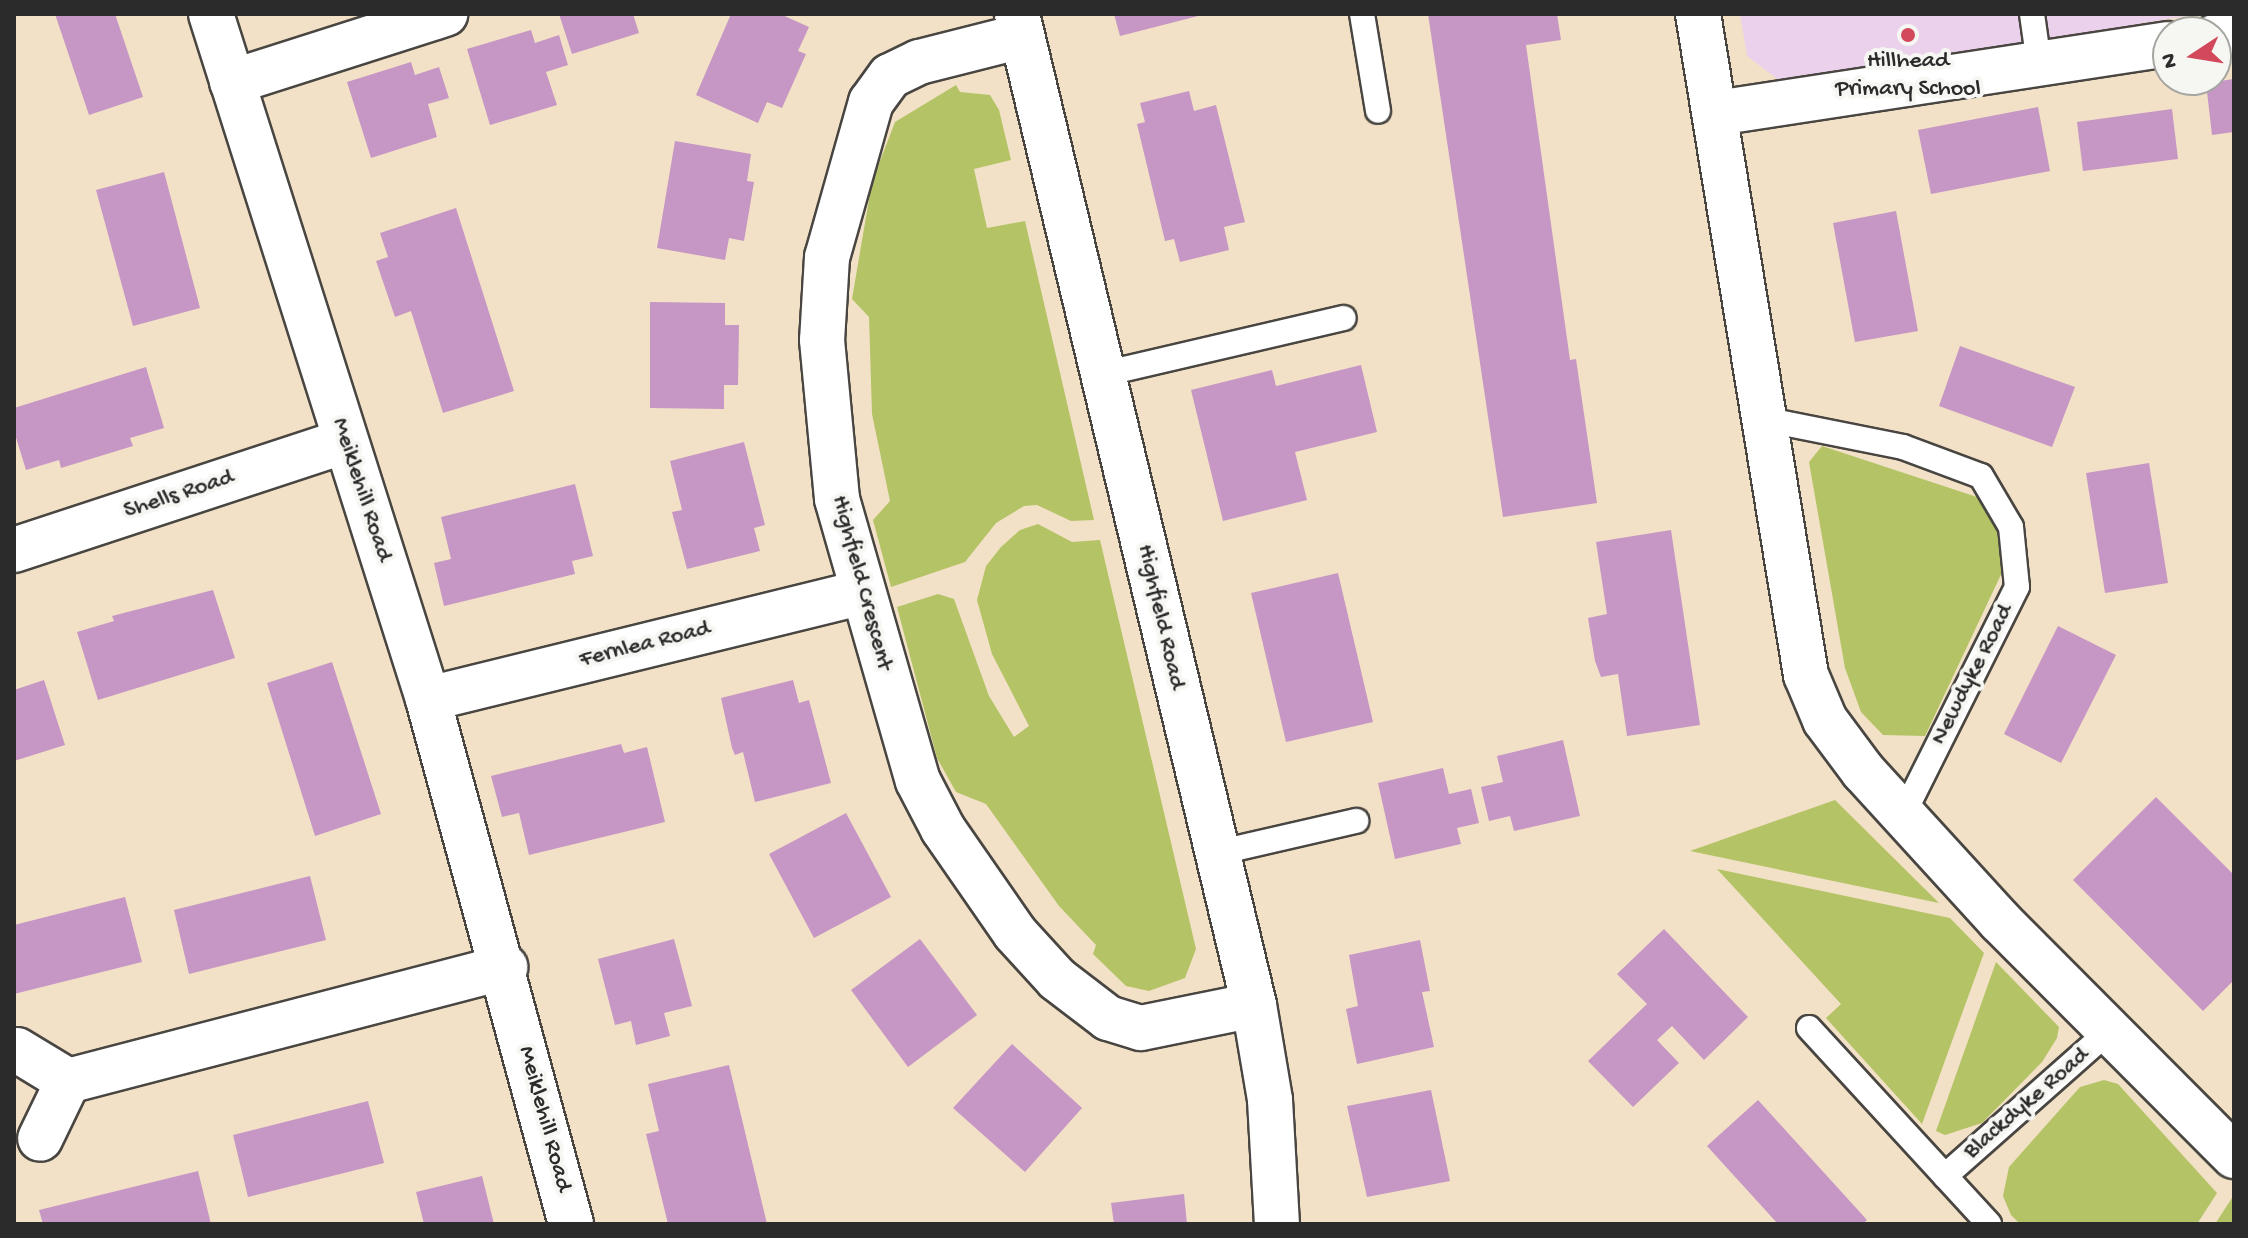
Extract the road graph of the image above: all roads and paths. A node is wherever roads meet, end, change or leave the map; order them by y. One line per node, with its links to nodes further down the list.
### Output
1 (211, 14): 9 (street, Meiklehill Road)
2 (445, 14): 9 (street)
3 (1362, 14): 10 (lane)
4 (1698, 14): 11 (street)
5 (2032, 14): 8 (lane)
6 (1019, 25): 13 (street, Highfield Road); 17 (street, Highfield Crescent)
7 (2152, 46): 8 (street)
8 (2039, 64): 11 (street)
9 (232, 82): 15 (street, Meiklehill Road)
10 (1378, 111)
11 (1717, 113): 14 (street)
12 (1344, 318): 13 (lane)
13 (1103, 374): 21 (street, Highfield Road)
14 (1763, 419): 19 (street); 19 (lane, Newdyke Road)
15 (345, 441): 16 (street, Shells Road); 18 (street, Meiklehill Road)
16 (14, 550)
17 (862, 592): 18 (street, Fernlea Road); 23 (street, Highfield Crescent)
18 (428, 699): 22 (street, Meiklehill Road)
19 (1903, 815): 25 (street)
20 (1356, 821): 21 (lane)
21 (1216, 853): 23 (street, Highfield Road)
22 (505, 967): 27 (street); 31 (street, Meiklehill Road)
23 (1254, 1005): 32 (street, Highfield Road)
24 (1809, 1028): 30 (lane, Blackdyke Road)
25 (2108, 1032): 29 (street); 30 (lane, Blackdyke Road)
26 (17, 1050): 27 (street)
27 (68, 1081): 28 (street)
28 (40, 1139)
29 (2234, 1156)
30 (1945, 1176): 33 (lane, Blackdyke Road)
31 (571, 1224)
32 (1277, 1224)
33 (1989, 1224)

